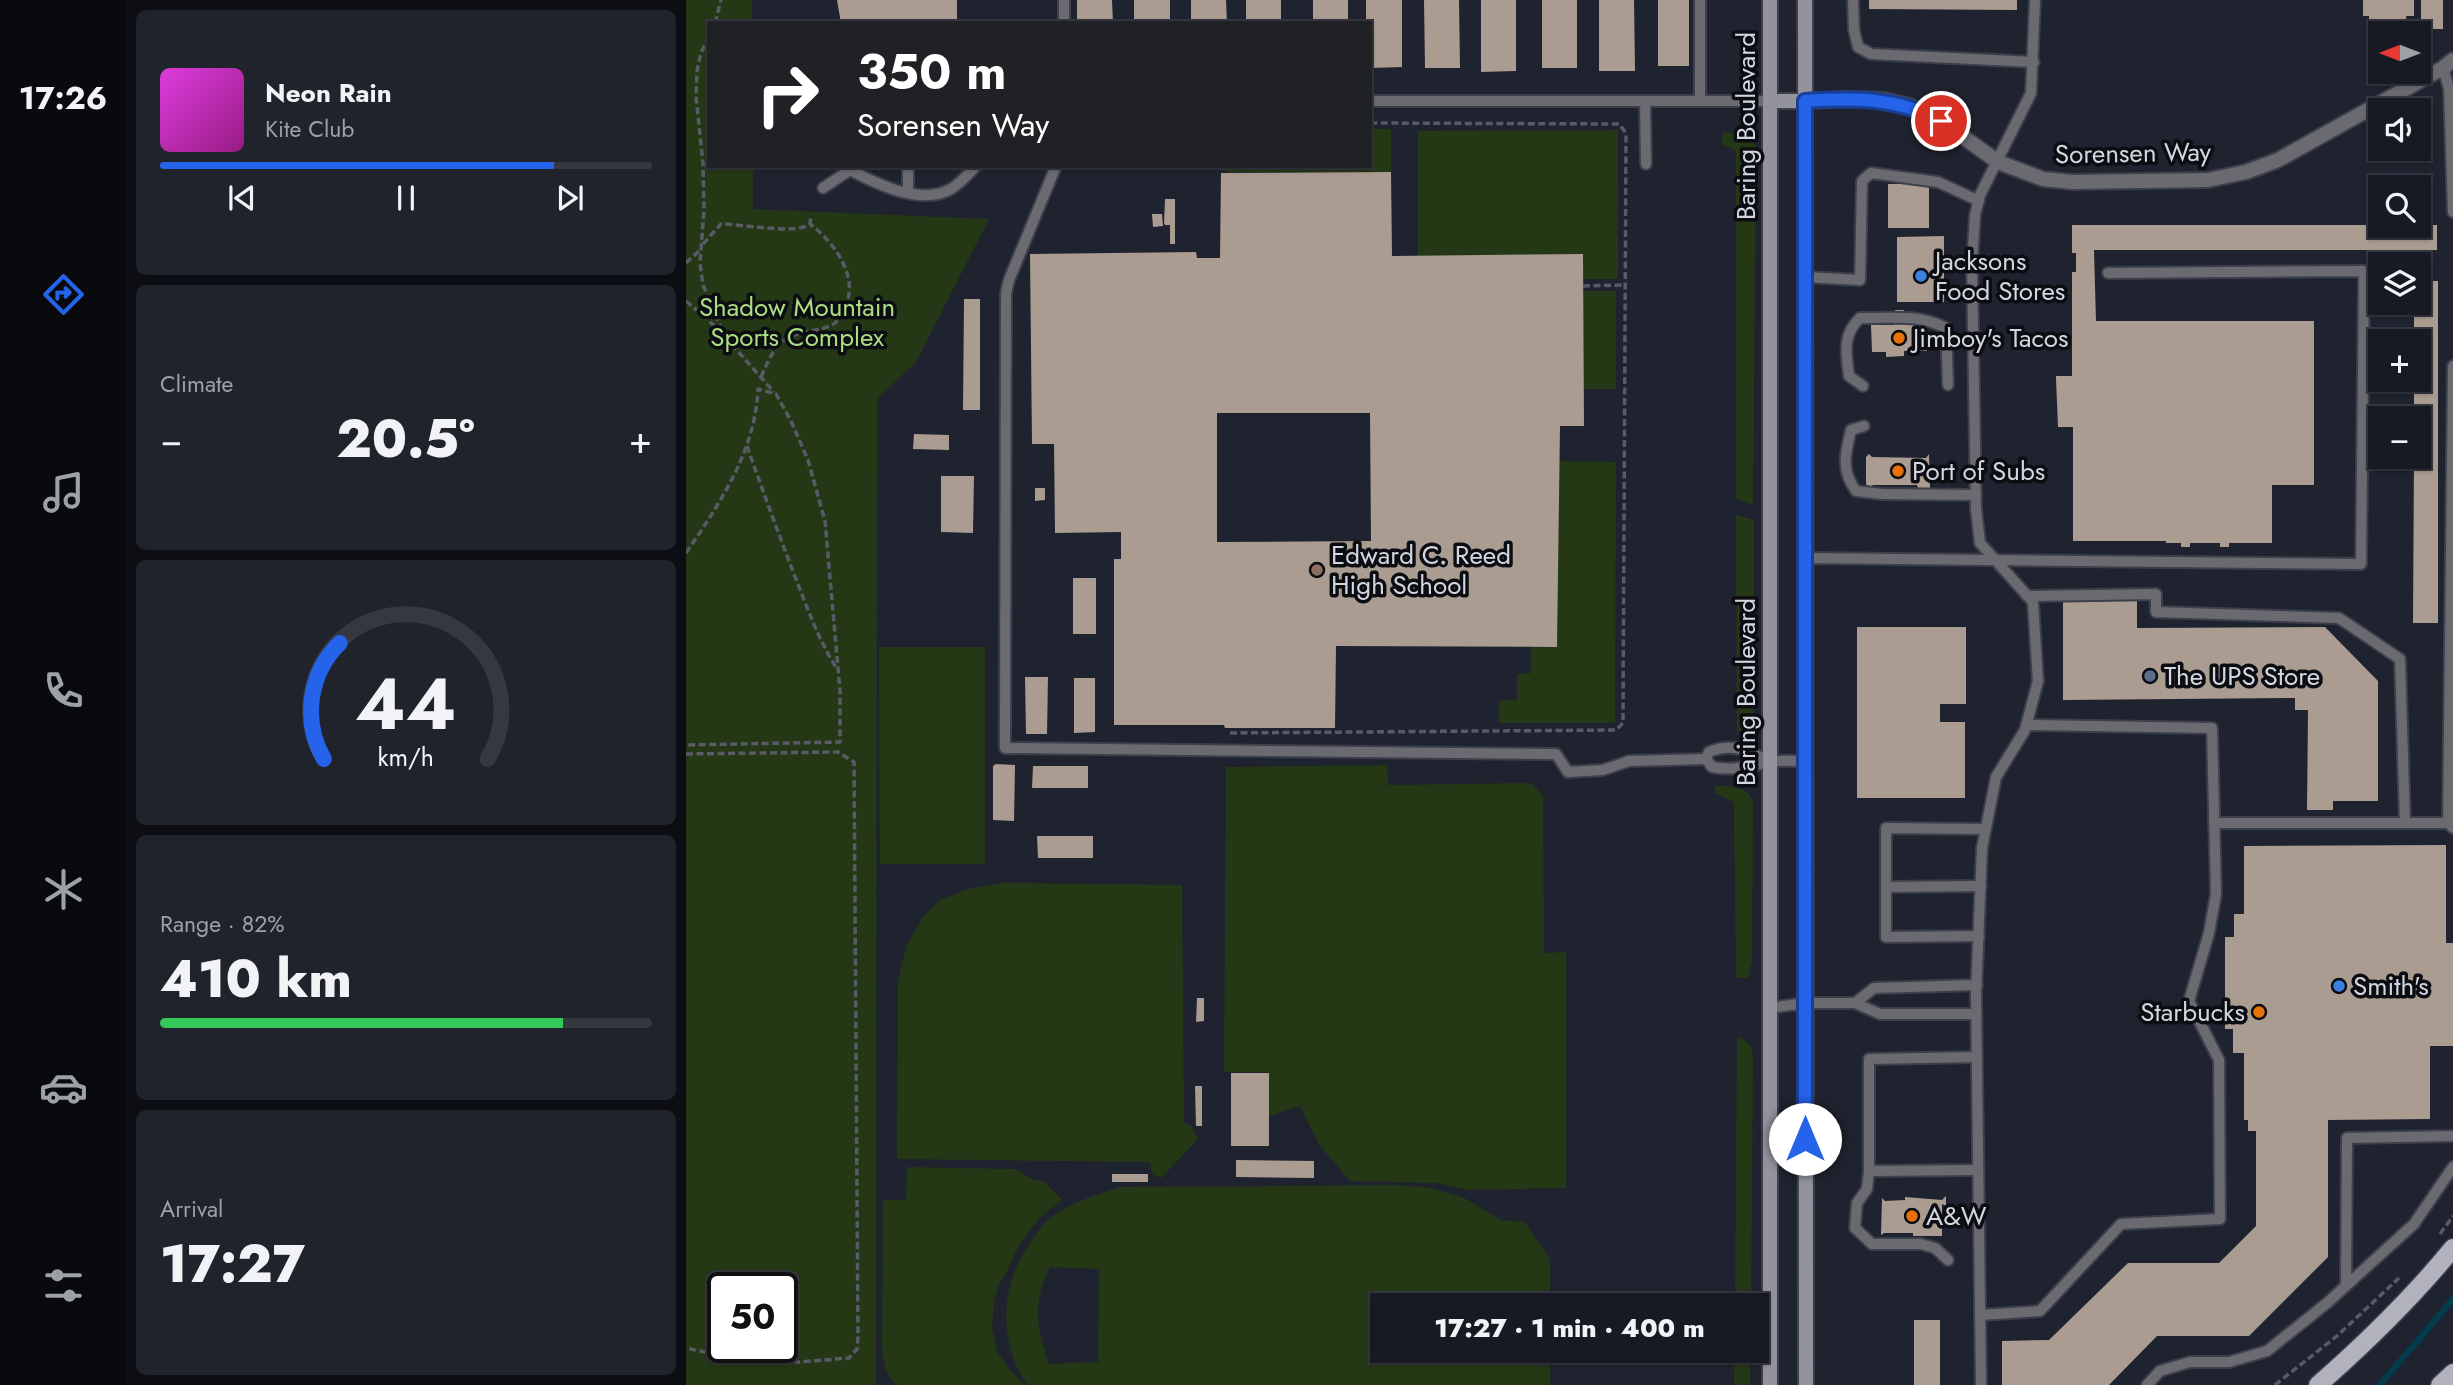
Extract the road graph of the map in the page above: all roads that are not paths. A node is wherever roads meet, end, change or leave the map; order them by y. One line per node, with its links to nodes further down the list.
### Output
1 (1064, 0): 7 (lane)
2 (1700, 0): 12 (lane)
3 (1770, 0): 13 (main road, Baring Boulevard)
4 (1805, 0): 14 (main road)
5 (1853, 0): 8 (lane)
6 (2035, 0): 8 (lane)
7 (1064, 21)
8 (2034, 62): 15 (lane)
9 (2448, 64): 15 (street, Sorensen Way); 24 (lane)
10 (1372, 101): 11 (lane)
11 (1645, 101): 12 (lane); 16 (lane)
12 (1700, 101): 13 (lane)
13 (1770, 101): 14 (main road); 38 (main road, Baring Boulevard)
14 (1805, 101): 15 (street, Sorensen Way); 26 (main road)
15 (1998, 162): 23 (lane)
16 (1646, 164)
17 (850, 168): 21 (lane); 22 (lane)
18 (908, 168): 22 (lane)
19 (974, 168): 22 (lane)
20 (1055, 168): 36 (lane)
21 (823, 188)
22 (908, 193)
23 (1979, 201): 26 (lane); 31 (lane)
24 (2453, 212)
25 (2108, 273): 33 (lane)
26 (1805, 277): 32 (main road)
27 (2453, 366): 41 (lane)
28 (1948, 385): 29 (lane)
29 (1863, 386)
30 (1864, 426): 31 (lane)
31 (1976, 495): 33 (lane)
32 (1804, 558): 33 (lane); 37 (main road)
33 (1996, 560): 34 (lane)
34 (2027, 596): 35 (lane); 40 (lane)
35 (2026, 725): 39 (lane); 42 (lane)
36 (1706, 759): 38 (lane); 38 (lane)
37 (1804, 761): 38 (lane); 47 (main road)
38 (1770, 762): 49 (main road, Baring Boulevard)
39 (2214, 823): 40 (lane); 59 (lane)
40 (2405, 823): 41 (lane)
41 (2451, 825)
42 (1984, 829): 43 (lane); 44 (lane)
43 (1981, 886): 44 (lane); 45 (lane)
44 (1886, 887): 45 (lane)
45 (1979, 936): 46 (lane)
46 (1977, 985): 48 (lane); 50 (lane)
47 (1805, 1003): 48 (lane); 49 (lane); 62 (main road)
48 (1855, 1003): 50 (lane)
49 (1770, 1008): 61 (main road, Baring Boulevard)
50 (1976, 1014): 51 (lane)
51 (1977, 1057): 54 (lane); 55 (lane)
52 (2453, 1136): 58 (lane)
53 (2453, 1167): 58 (lane)
54 (1977, 1170): 55 (lane); 59 (lane)
55 (1869, 1171): 57 (lane)
56 (2453, 1248): 65 (main road)
57 (1948, 1260)
58 (2346, 1285): 64 (lane)
59 (1980, 1315): 63 (lane)
60 (2453, 1373): 66 (main road)
61 (1770, 1385)
62 (1806, 1385)
63 (1981, 1385)
64 (2147, 1385)
65 (2318, 1385)
66 (2440, 1385)

